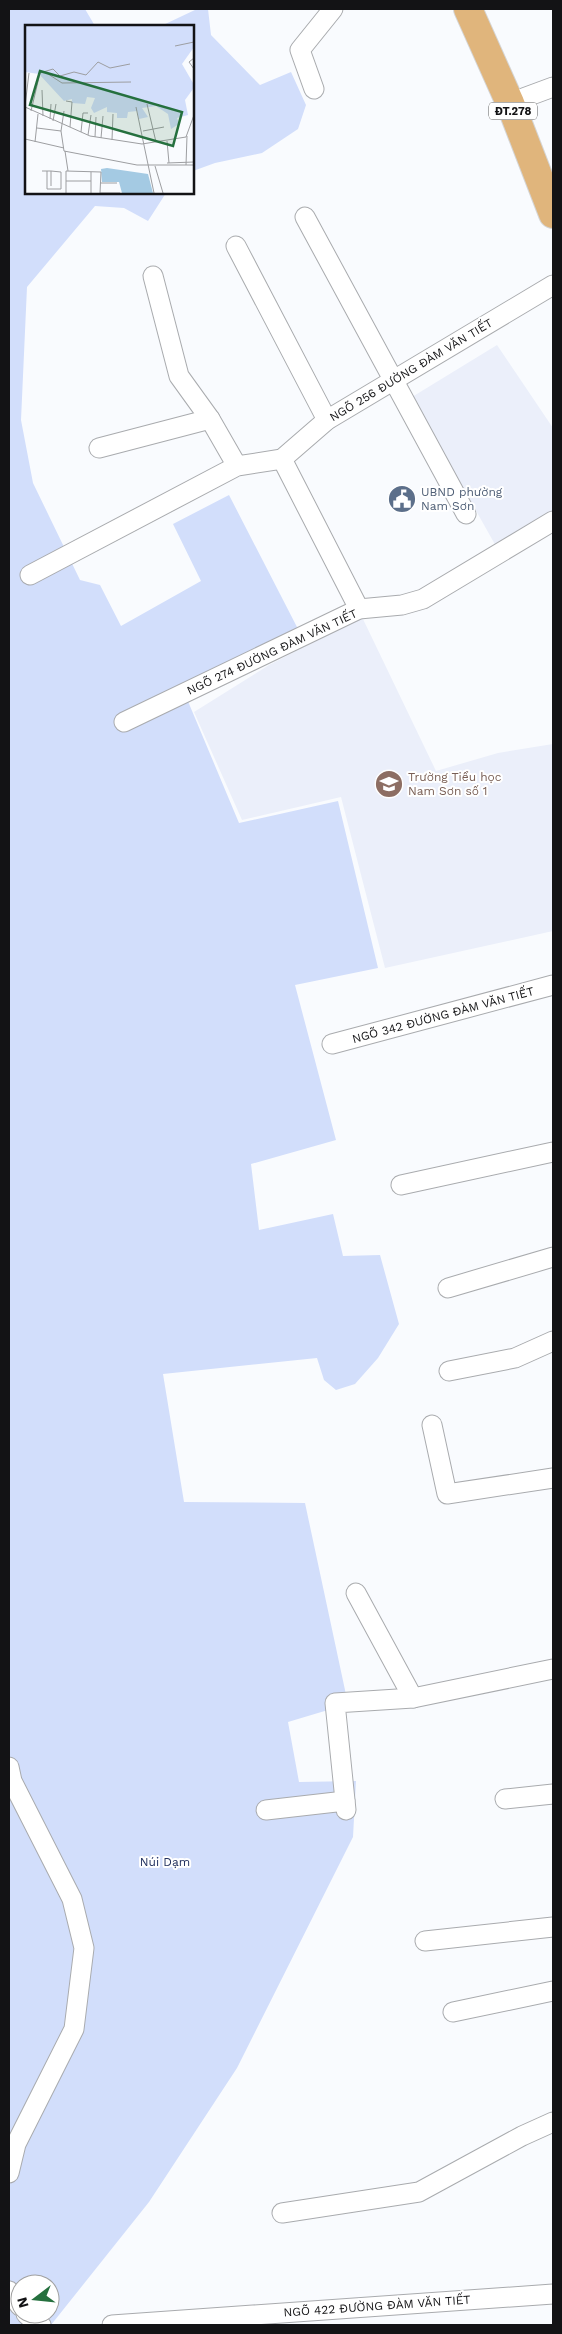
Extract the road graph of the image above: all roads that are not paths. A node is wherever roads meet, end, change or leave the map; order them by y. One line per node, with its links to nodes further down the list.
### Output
1 (332, 9): 4 (street)
2 (468, 9): 5 (main road, ĐT.278)
3 (553, 87): 5 (street)
4 (314, 89)
5 (510, 103): 6 (main road, ĐT.278)
6 (553, 214)
7 (305, 216): 11 (street)
8 (236, 246): 13 (street)
9 (153, 276): 12 (street)
10 (553, 285): 11 (street, NGÕ 256 ĐƯỜNG ĐÀM VĂN TIẾT)
11 (393, 380): 13 (street, NGÕ 256 ĐƯỜNG ĐÀM VĂN TIẾT); 17 (street)
12 (210, 419): 14 (street); 16 (street)
13 (327, 420): 15 (street, NGÕ 256 ĐƯỜNG ĐÀM VĂN TIẾT)
14 (99, 448)
15 (282, 459): 16 (street); 20 (street)
16 (237, 466): 19 (street)
17 (466, 514)
18 (553, 521): 20 (street, NGÕ 274 ĐƯỜNG ĐÀM VĂN TIẾT)
19 (30, 575)
20 (359, 609): 21 (street, NGÕ 274 ĐƯỜNG ĐÀM VĂN TIẾT)
21 (124, 722)
22 (553, 985): 23 (street, NGÕ 342 ĐƯỜNG ĐÀM VĂN TIẾT)
23 (332, 1044)
24 (553, 1152): 25 (street)
25 (401, 1185)
26 (553, 1257): 27 (street)
27 (448, 1288)
28 (553, 1341): 29 (street)
29 (449, 1370)
30 (432, 1425): 31 (street)
31 (553, 1478)
32 (356, 1592): 34 (street)
33 (553, 1669): 34 (street)
34 (413, 1698): 38 (street)
35 (9, 1767): 44 (street)
36 (553, 1794): 37 (street)
37 (505, 1799)
38 (266, 1810)
39 (553, 1926): 40 (street)
40 (425, 1941)
41 (553, 1991): 42 (street)
42 (453, 2012)
43 (553, 2122): 45 (street)
44 (9, 2173)
45 (282, 2213)
46 (553, 2294): 47 (street, NGÕ 422 ĐƯỜNG ĐÀM VĂN TIẾT)
47 (112, 2325)

